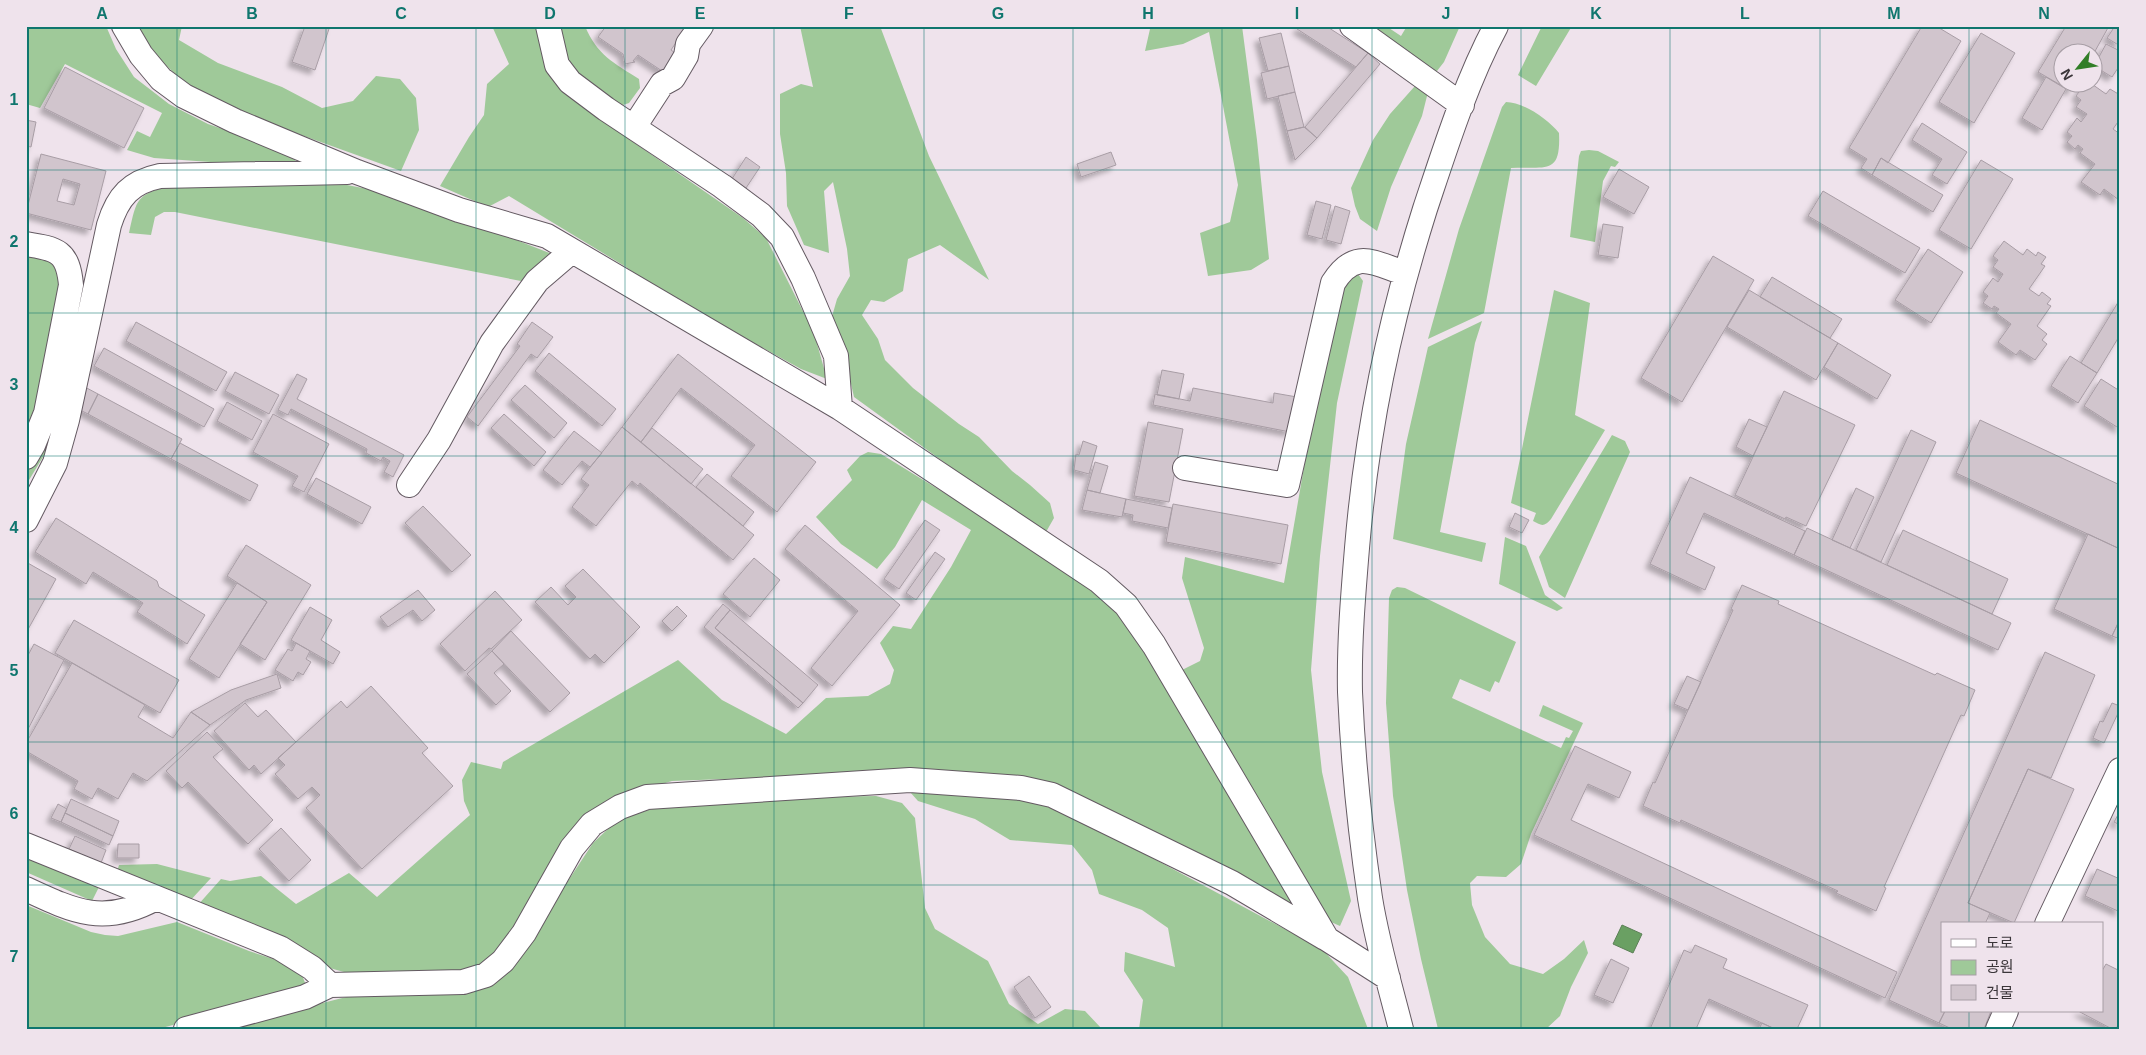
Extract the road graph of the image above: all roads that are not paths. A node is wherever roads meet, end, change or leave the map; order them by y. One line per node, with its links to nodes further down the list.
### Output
1 (124, 26): 8 (street)
2 (548, 26): 7 (street)
3 (701, 26): 7 (street)
4 (1352, 26): 6 (street)
5 (1496, 26): 6 (street)
6 (1462, 105): 11 (street)
7 (634, 127): 12 (street)
8 (357, 172): 10 (street); 16 (street)
9 (26, 244): 13 (street)
10 (572, 251): 12 (street); 15 (street)
11 (1405, 273): 14 (street); 23 (street)
12 (840, 408): 22 (street)
13 (26, 458)
14 (1185, 468)
15 (409, 485)
16 (26, 520)
17 (2120, 770): 21 (street)
18 (26, 845): 20 (street)
19 (26, 889): 20 (street)
20 (156, 898): 24 (street)
21 (2048, 922)
22 (1327, 939): 23 (street); 24 (street)
23 (1388, 978): 27 (street)
24 (330, 985): 26 (street)
25 (2006, 1012): 28 (street)
26 (186, 1029)
27 (1401, 1029)
28 (1998, 1029)

